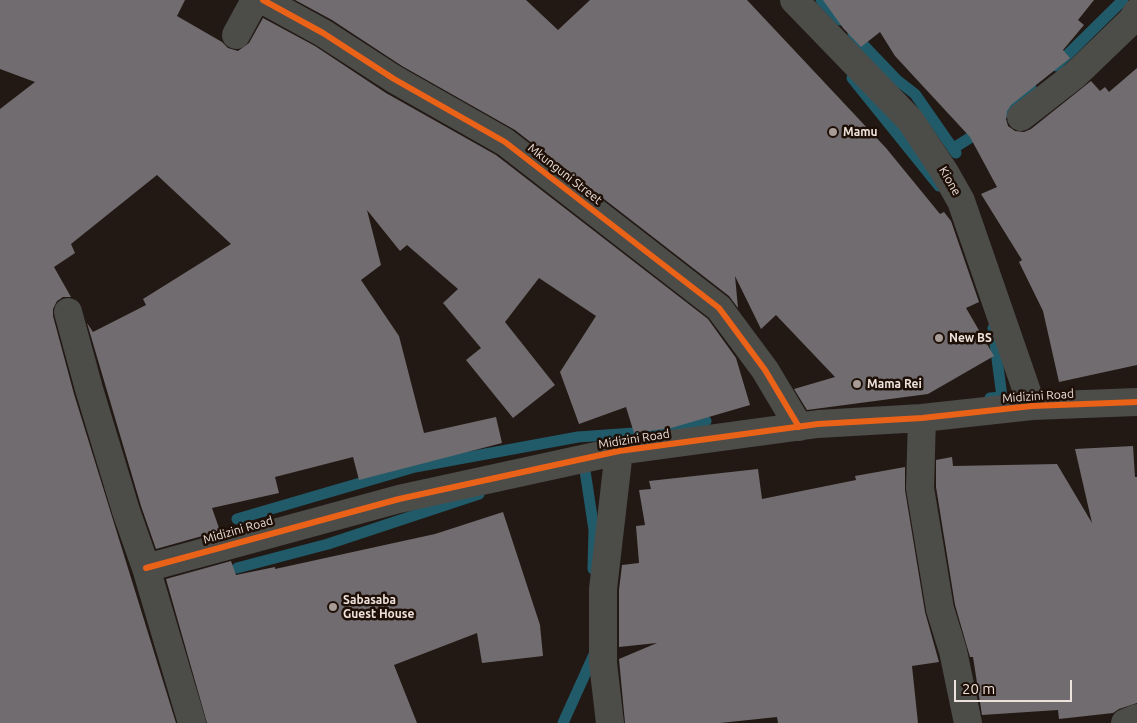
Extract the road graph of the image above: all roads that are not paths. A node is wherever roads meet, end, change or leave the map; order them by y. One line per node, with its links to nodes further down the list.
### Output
1 (255, 0): 5 (street)
2 (264, 0): 11 (street, Mkunguni Street)
3 (794, 0): 9 (street, Kione)
4 (1137, 12): 6 (street)
5 (236, 35)
6 (1021, 117)
7 (68, 312): 13 (street)
8 (1137, 402): 9 (street, Midizini Road)
9 (1032, 406): 10 (street, Midizini Road)
10 (922, 418): 11 (street, Midizini Road); 17 (street)
11 (799, 427): 12 (street, Midizini Road)
12 (619, 451): 13 (street, Midizini Road); 16 (street)
13 (146, 568): 15 (street)
14 (1137, 718): 18 (street)
15 (192, 723)
16 (610, 723)
17 (968, 723)
18 (1125, 723)

